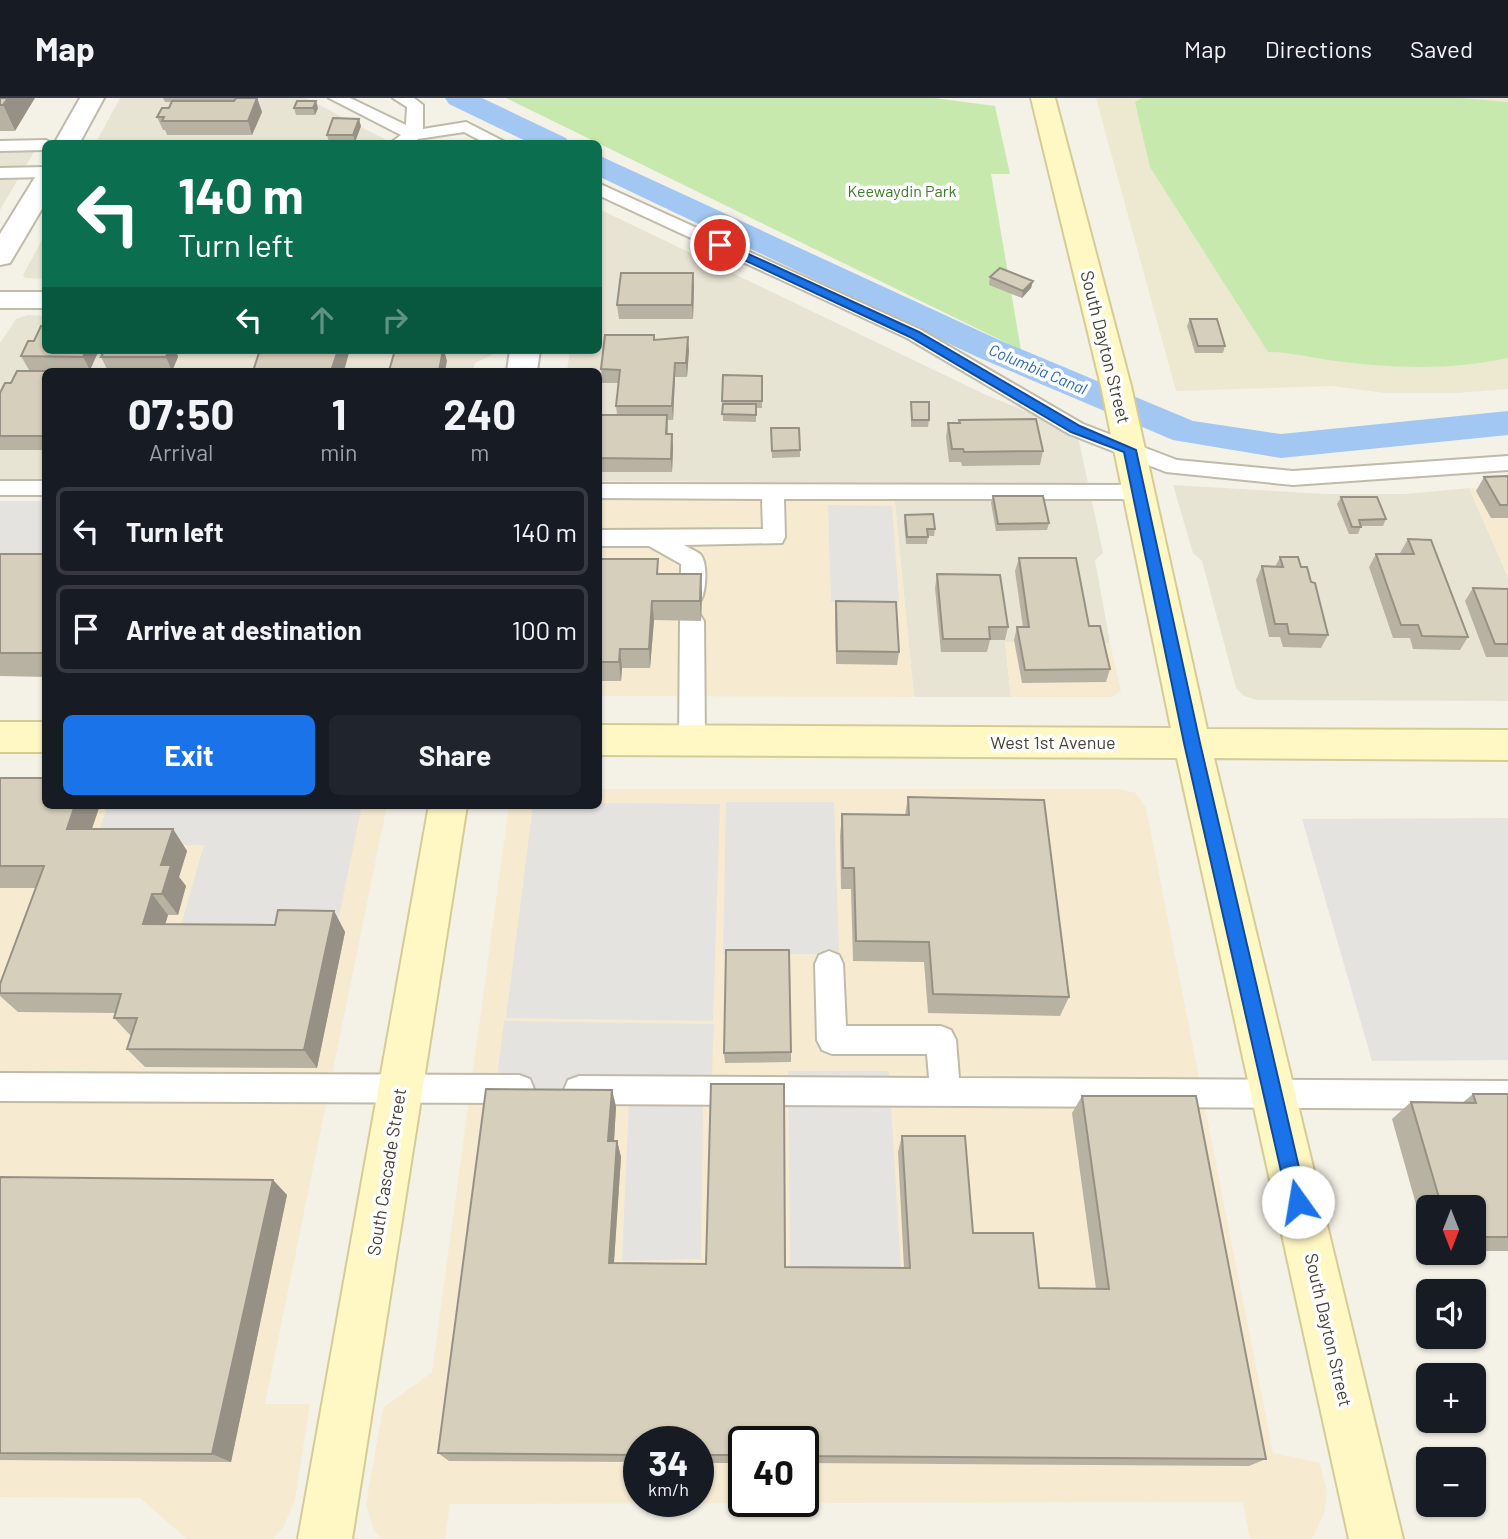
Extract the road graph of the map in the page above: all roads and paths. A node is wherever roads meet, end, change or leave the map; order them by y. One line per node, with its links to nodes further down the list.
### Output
1 (92, 98): 6 (street)
2 (337, 98): 5 (lane)
3 (401, 98): 5 (lane)
4 (1043, 98): 18 (street, South Dayton Street)
5 (414, 135): 7 (lane); 8 (lane)
6 (68, 140)
7 (405, 140)
8 (493, 140)
9 (42, 145): 10 (lane)
10 (0, 146)
11 (42, 172): 12 (lane)
12 (0, 173)
13 (42, 186): 15 (street)
14 (602, 190): 18 (lane)
15 (0, 257)
16 (0, 300): 17 (street)
17 (42, 300)
18 (1128, 442): 19 (lane); 24 (street, South Dayton Street)
19 (1508, 463)
20 (0, 488): 21 (lane)
21 (42, 488)
22 (602, 491): 23 (lane)
23 (773, 491): 24 (lane); 26 (lane)
24 (1139, 492): 33 (street, South Dayton Street)
25 (602, 538): 26 (lane)
26 (654, 538): 27 (lane)
27 (693, 594)
28 (692, 621): 32 (lane)
29 (0, 737): 30 (street)
30 (42, 737)
31 (602, 740): 32 (street, West 1st Avenue)
32 (692, 741): 33 (street, West 1st Avenue)
33 (1192, 743): 34 (street, West 1st Avenue); 40 (street, South Dayton Street)
34 (1508, 745)
35 (447, 809): 38 (street, South Cascade Street)
36 (829, 964): 39 (lane)
37 (0, 1087): 38 (lane)
38 (401, 1089): 39 (lane); 42 (street, South Cascade Street)
39 (945, 1093): 40 (lane)
40 (1273, 1095): 41 (lane); 43 (street, South Dayton Street)
41 (1508, 1095)
42 (325, 1539)
43 (1376, 1539)

